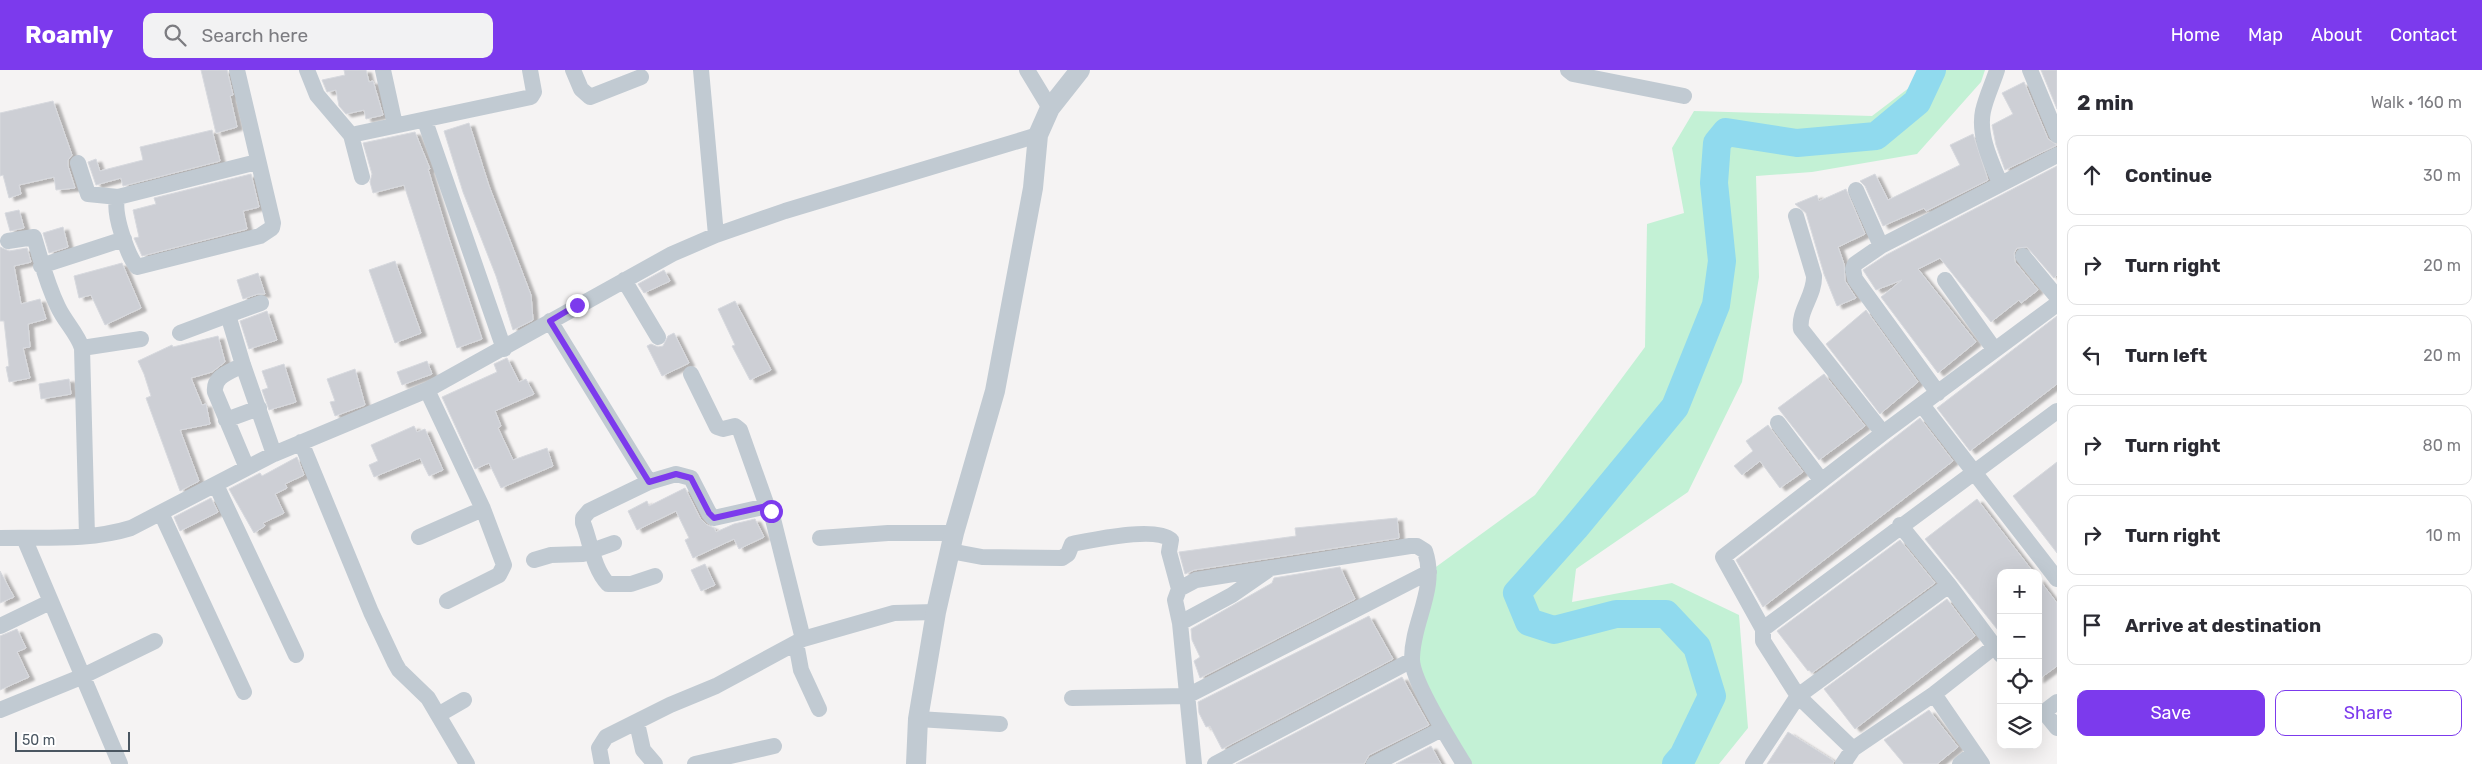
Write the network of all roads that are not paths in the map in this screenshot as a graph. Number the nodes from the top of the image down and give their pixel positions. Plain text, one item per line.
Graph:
1 (236, 70) edge
2 (307, 70) edge
3 (383, 70) edge
4 (530, 70) edge
5 (573, 70) edge
6 (701, 70) edge
7 (1027, 70) edge
8 (1080, 70) edge
9 (1568, 70) edge
10 (1997, 70) edge
11 (2030, 70) edge
12 (641, 77) dead end
13 (1684, 96) dead end
14 (1050, 108) junction
15 (425, 121) junction
16 (395, 125) junction
17 (2057, 134) edge
18 (351, 135) junction
19 (1038, 136) junction
20 (2057, 154) edge
21 (257, 162) junction
22 (78, 163) dead end
23 (362, 176) dead end
24 (2000, 183) junction
25 (1856, 190) dead end
26 (118, 197) junction
27 (1796, 216) dead end
28 (716, 235) junction
29 (124, 239) junction
30 (8, 241) dead end
31 (1881, 246) junction
32 (2023, 256) dead end
33 (41, 266) junction
34 (624, 280) junction
35 (1945, 280) dead end
36 (2057, 297) edge
37 (261, 303) dead end
38 (2057, 304) edge
39 (228, 315) junction
40 (550, 321) junction
41 (180, 333) dead end
42 (658, 337) dead end
43 (141, 339) dead end
44 (82, 348) junction
45 (504, 349) junction
46 (1994, 349) junction
47 (243, 366) junction
48 (691, 374) dead end
49 (427, 390) junction
50 (1938, 393) junction
51 (1922, 405) junction
52 (259, 408) junction
53 (2057, 411) edge
54 (226, 420) junction
55 (1778, 423) dead end
56 (1882, 433) junction
57 (301, 442) junction
58 (274, 454) junction
59 (247, 468) junction
60 (1975, 471) junction
61 (1821, 480) junction
62 (649, 482) junction
63 (216, 485) junction
64 (767, 506) junction
65 (483, 509) junction
66 (161, 513) junction
67 (1900, 525) junction
68 (87, 536) junction
69 (419, 537) dead end
70 (0, 538) edge
71 (24, 538) junction
72 (820, 538) dead end
73 (614, 542) dead end
74 (952, 542) junction
75 (593, 550) junction
76 (534, 560) dead end
77 (1271, 568) junction
78 (1429, 572) junction
79 (655, 576) dead end
80 (2057, 579) edge
81 (1949, 585) junction
82 (1179, 589) junction
83 (50, 602) junction
84 (447, 602) dead end
85 (936, 612) junction
86 (1180, 623) junction
87 (0, 626) edge
88 (1764, 629) junction
89 (155, 641) dead end
90 (800, 641) junction
91 (1997, 650) edge
92 (1997, 652) edge
93 (296, 655) dead end
94 (1412, 660) junction
95 (81, 677) junction
96 (244, 692) dead end
97 (1934, 694) junction
98 (1187, 696) junction
99 (1798, 696) junction
100 (1072, 698) dead end
101 (464, 700) dead end
102 (2046, 706) edge
103 (819, 709) dead end
104 (0, 710) edge
105 (438, 715) junction
106 (918, 719) junction
107 (637, 723) junction
108 (1000, 724) dead end
109 (2057, 728) edge
110 (1442, 729) junction
111 (774, 746) dead end
112 (1853, 749) junction
113 (1978, 758) edge
114 (120, 764) edge
115 (467, 764) edge
116 (602, 764) edge
117 (655, 764) edge
118 (695, 764) edge
119 (916, 764) edge
120 (1194, 764) edge
121 (1215, 764) edge
122 (1374, 764) edge
123 (1464, 764) edge
124 (1753, 764) edge
125 (1843, 764) edge
126 (1960, 764) edge

1 - 21 street
2 - 18 street
3 - 16 street
4 - 15 street
5 - 12 street
6 - 28 street
7 - 14 street
8 - 14 street
9 - 13 street
10 - 24 street
11 - 17 street
14 - 19 street
15 - 16 street
15 - 45 street
16 - 18 street
18 - 23 street
19 - 28 street
19 - 74 street
20 - 24 street
21 - 26 street
21 - 29 street
22 - 26 street
24 - 31 street
25 - 31 street
26 - 29 street
27 - 56 street
28 - 34 street
29 - 33 street
30 - 33 street
31 - 50 street
32 - 36 street
33 - 44 street
34 - 40 street
34 - 42 street
35 - 46 street
37 - 39 street
38 - 46 street
39 - 41 street
39 - 47 street
40 - 45 street
40 - 62 street
43 - 44 street
44 - 68 street
45 - 49 street
46 - 50 street
47 - 52 street
47 - 54 street
48 - 64 street
49 - 57 street
49 - 65 street
50 - 51 street
51 - 56 street
51 - 60 street
52 - 54 street
52 - 58 street
53 - 60 street
54 - 59 street
55 - 61 street
56 - 61 street
57 - 58 street
57 - 105 street
58 - 59 street
59 - 63 street
60 - 67 street
60 - 80 street
61 - 88 street
62 - 64 street
62 - 75 street
63 - 66 street
63 - 93 street
64 - 90 street
65 - 69 street
65 - 84 street
66 - 68 street
66 - 96 street
67 - 81 street
67 - 88 street
68 - 71 street
70 - 71 street
71 - 83 street
72 - 74 street
73 - 75 street
74 - 82 street
74 - 85 street
75 - 76 street
75 - 79 street
77 - 78 street
77 - 82 street
77 - 86 street
78 - 94 street
78 - 98 street
81 - 91 street
81 - 99 street
82 - 86 street
83 - 87 street
83 - 95 street
85 - 90 street
85 - 106 street
86 - 98 street
88 - 99 street
89 - 95 street
90 - 103 street
90 - 107 street
92 - 97 street
94 - 110 street
94 - 121 street
95 - 104 street
95 - 114 street
97 - 112 street
97 - 113 street
98 - 100 street
98 - 120 street
99 - 112 street
99 - 124 street
101 - 105 street
102 - 109 street
105 - 115 street
106 - 108 street
106 - 119 street
107 - 116 street
107 - 117 street
110 - 122 street
110 - 123 street
111 - 118 street
112 - 125 street
113 - 126 street

